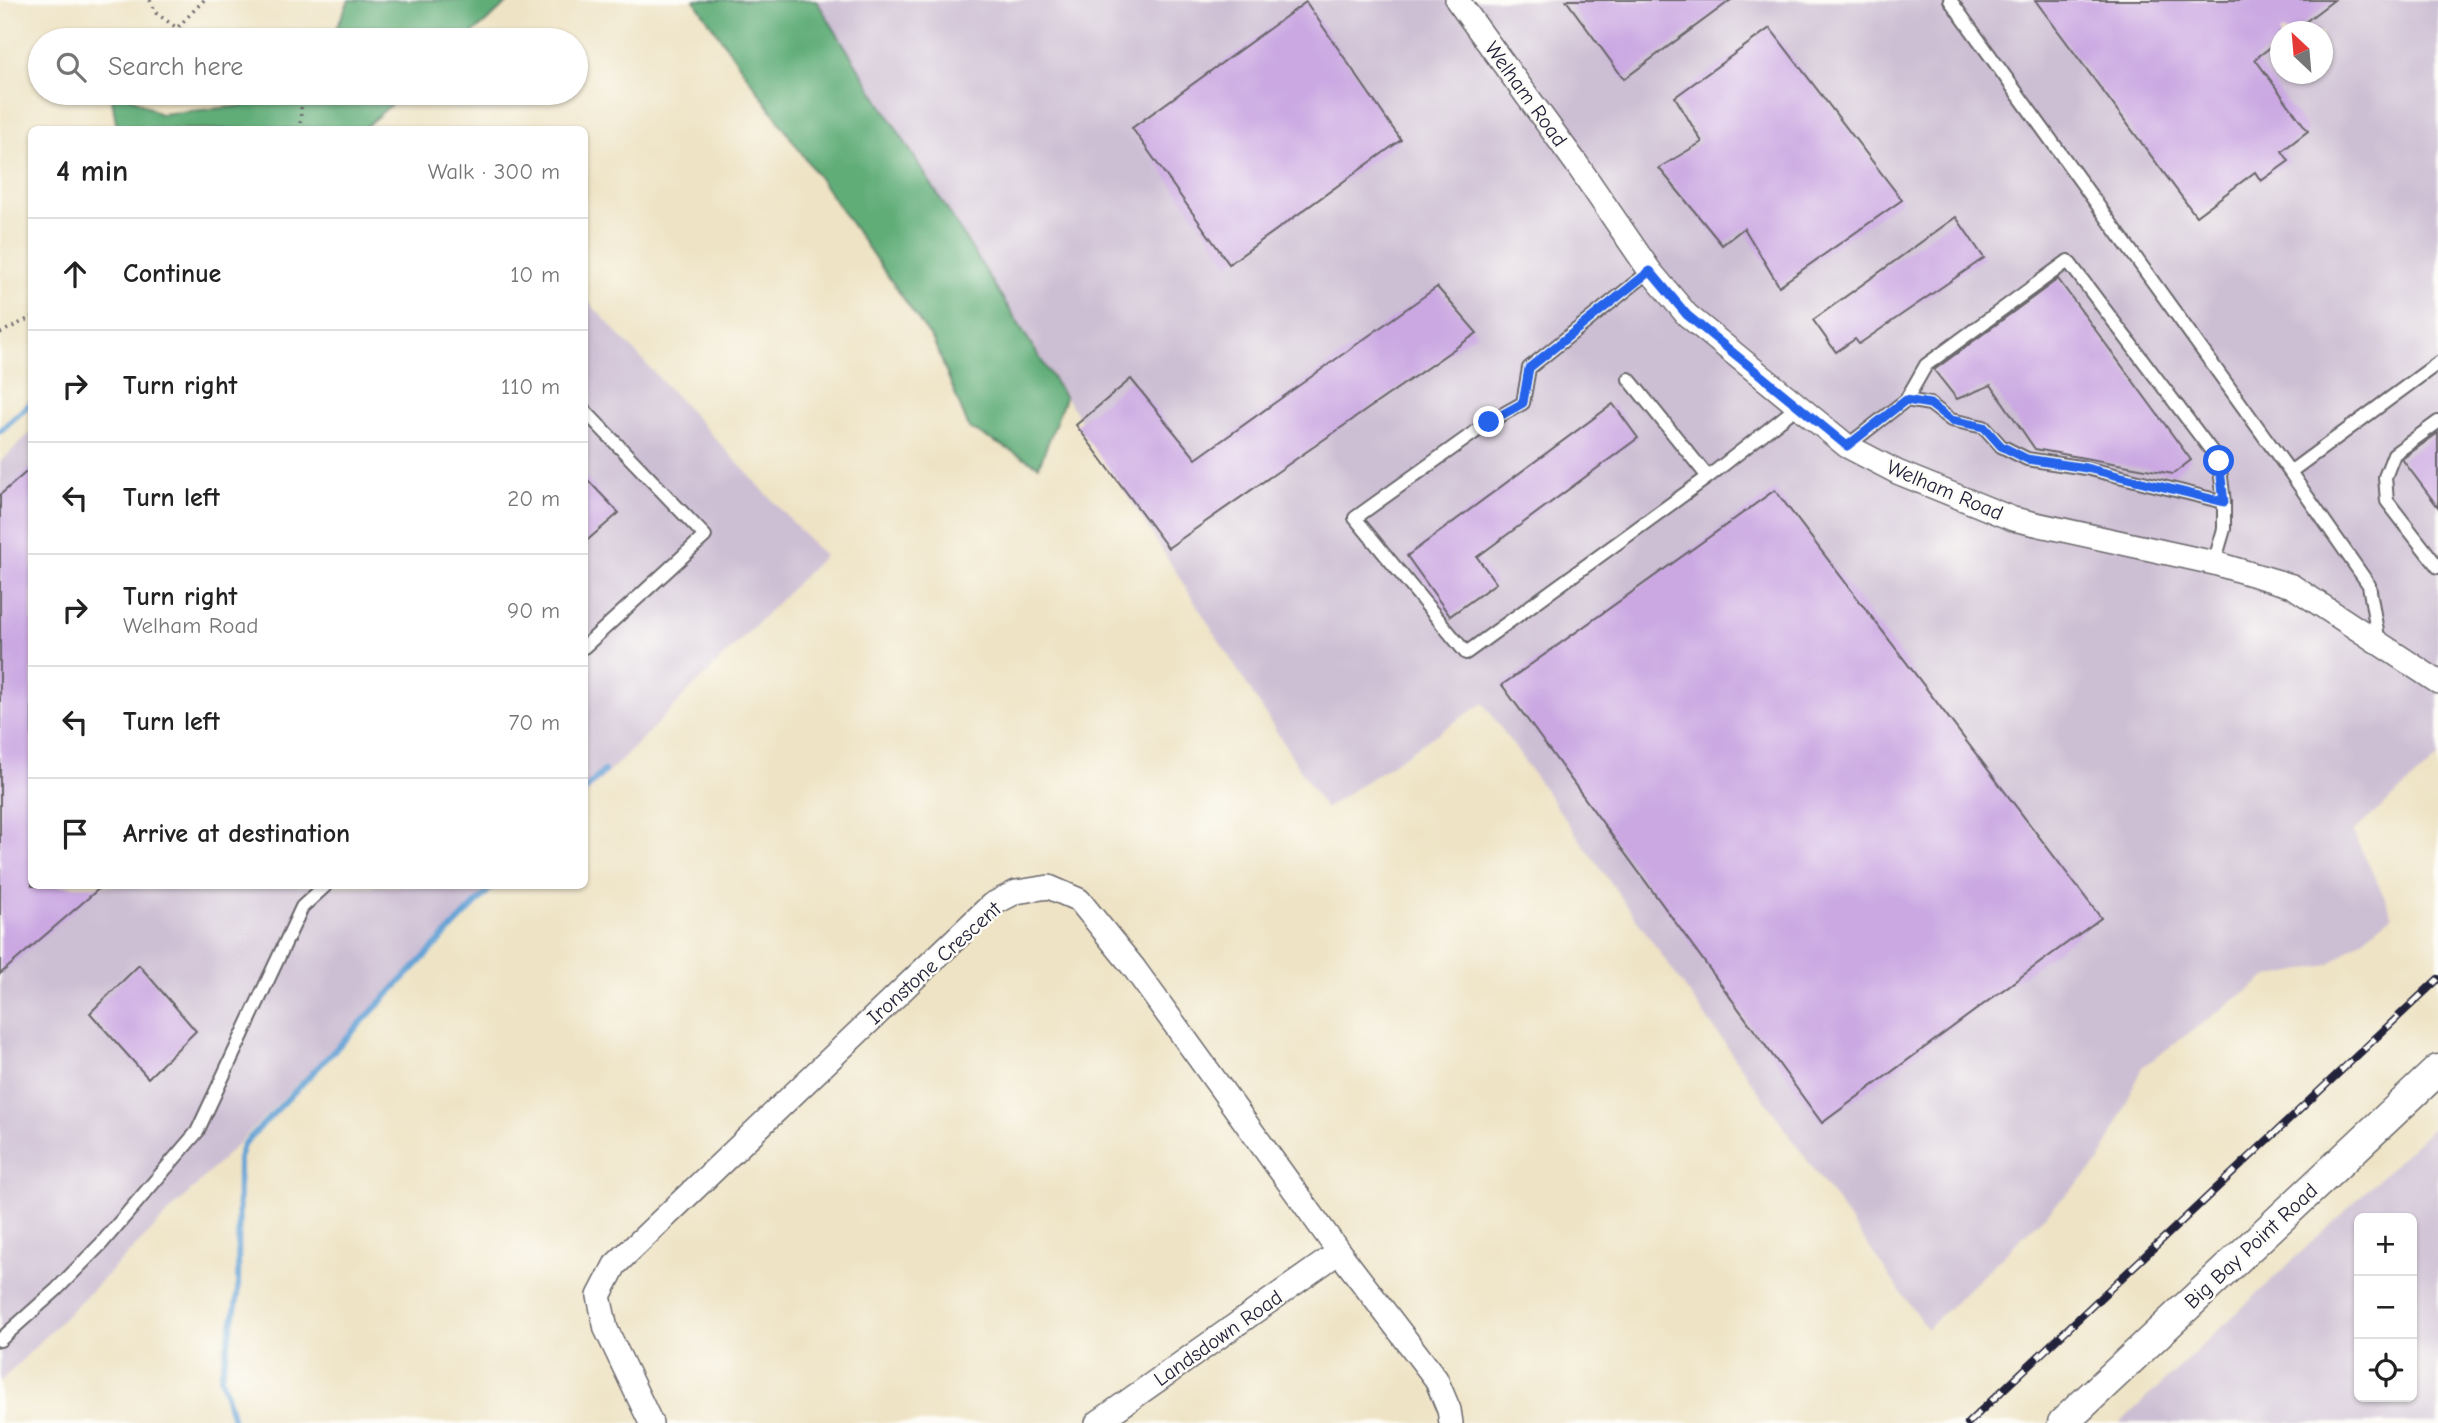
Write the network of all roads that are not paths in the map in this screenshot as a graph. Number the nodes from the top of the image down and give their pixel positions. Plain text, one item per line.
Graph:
1 (1457, 0) edge
2 (1950, 0) edge
3 (1650, 271) junction
4 (2438, 363) edge
5 (1629, 379) dead end
6 (1906, 400) junction
7 (1797, 407) junction
8 (588, 414) edge
9 (2438, 422) edge
10 (1847, 446) junction
11 (2290, 472) junction
12 (1708, 477) junction
13 (2224, 502) junction
14 (2214, 563) junction
15 (2438, 567) edge
16 (588, 643) edge
17 (2379, 643) junction
18 (2438, 682) edge
19 (322, 889) edge
20 (2438, 1070) edge
21 (1339, 1252) junction
22 (0, 1340) edge
23 (651, 1423) edge
24 (1097, 1423) edge
25 (1451, 1423) edge
26 (2063, 1423) edge

1 - 3 street, Welham Road
2 - 11 lane
3 - 7 street, Welham Road
3 - 12 lane
4 - 11 lane
5 - 12 lane
6 - 10 lane
6 - 13 lane
6 - 13 lane
7 - 10 street, Welham Road
7 - 12 lane
8 - 16 lane
9 - 15 lane
10 - 14 street, Welham Road
11 - 17 lane
13 - 14 lane
14 - 17 street, Welham Road
17 - 18 street, Welham Road
19 - 22 lane
20 - 26 street, Big Bay Point Road
21 - 23 street, Ironstone Crescent
21 - 24 street, Landsdown Road
21 - 25 street, Ironstone Crescent

